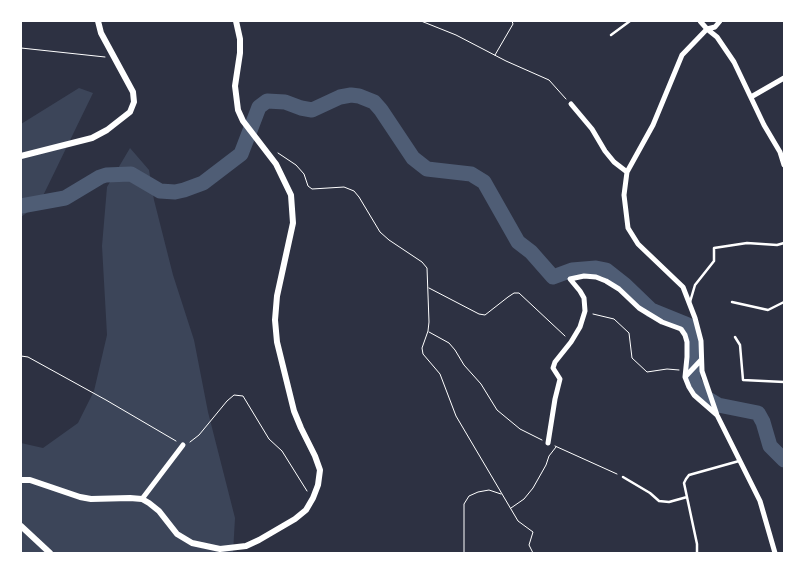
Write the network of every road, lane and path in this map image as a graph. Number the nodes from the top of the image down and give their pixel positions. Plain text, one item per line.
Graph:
1 (98, 21) edge
2 (236, 21) edge
3 (421, 21) edge
4 (512, 21) edge
5 (630, 21) edge
6 (700, 21) edge
7 (720, 21) edge
8 (707, 29) junction
9 (612, 35) dead end
10 (21, 48) edge
11 (495, 55) junction
12 (116, 58) junction
13 (784, 78) edge
14 (751, 97) junction
15 (571, 104) joint
16 (264, 148) junction
17 (782, 153) edge
18 (21, 156) edge
19 (784, 165) edge
20 (627, 172) junction
21 (784, 243) edge
22 (428, 288) junction
23 (732, 302) dead end
24 (784, 302) edge
25 (690, 304) junction
26 (585, 311) junction
27 (428, 331) junction
28 (735, 336) dead end
29 (571, 342) junction
30 (21, 356) edge
31 (700, 361) junction
32 (686, 374) junction
33 (784, 382) edge
34 (716, 414) junction
35 (548, 443) junction
36 (183, 445) junction
37 (556, 447) junction
38 (739, 461) junction
39 (623, 477) joint
40 (21, 480) edge
41 (502, 494) junction
42 (313, 498) junction
43 (687, 498) junction
44 (142, 500) junction
45 (511, 509) junction
46 (21, 526) edge
47 (50, 553) edge
48 (464, 553) edge
49 (533, 553) edge
50 (697, 553) edge
51 (775, 553) edge

1 - 12 street
2 - 16 street
3 - 11 path
4 - 11 path
5 - 9 lane
6 - 8 street
7 - 8 street
8 - 14 street
8 - 20 street
10 - 12 path
11 - 15 path
12 - 18 street
13 - 14 street
14 - 17 street
15 - 20 street
16 - 22 path
16 - 42 street
17 - 19 street
20 - 25 street
21 - 25 lane
22 - 27 path
22 - 29 path
23 - 24 lane
25 - 31 street
26 - 29 street
26 - 32 path
26 - 32 street
27 - 35 path
27 - 41 path
28 - 33 lane
29 - 35 street
30 - 36 path
31 - 32 street
31 - 34 street
32 - 34 street
34 - 38 street
35 - 37 path
36 - 42 path
36 - 44 street
37 - 39 path
37 - 45 path
38 - 43 lane
38 - 51 street
39 - 43 lane
40 - 44 street
41 - 45 path
41 - 48 path
42 - 44 street
43 - 50 lane
45 - 49 path
46 - 47 street

